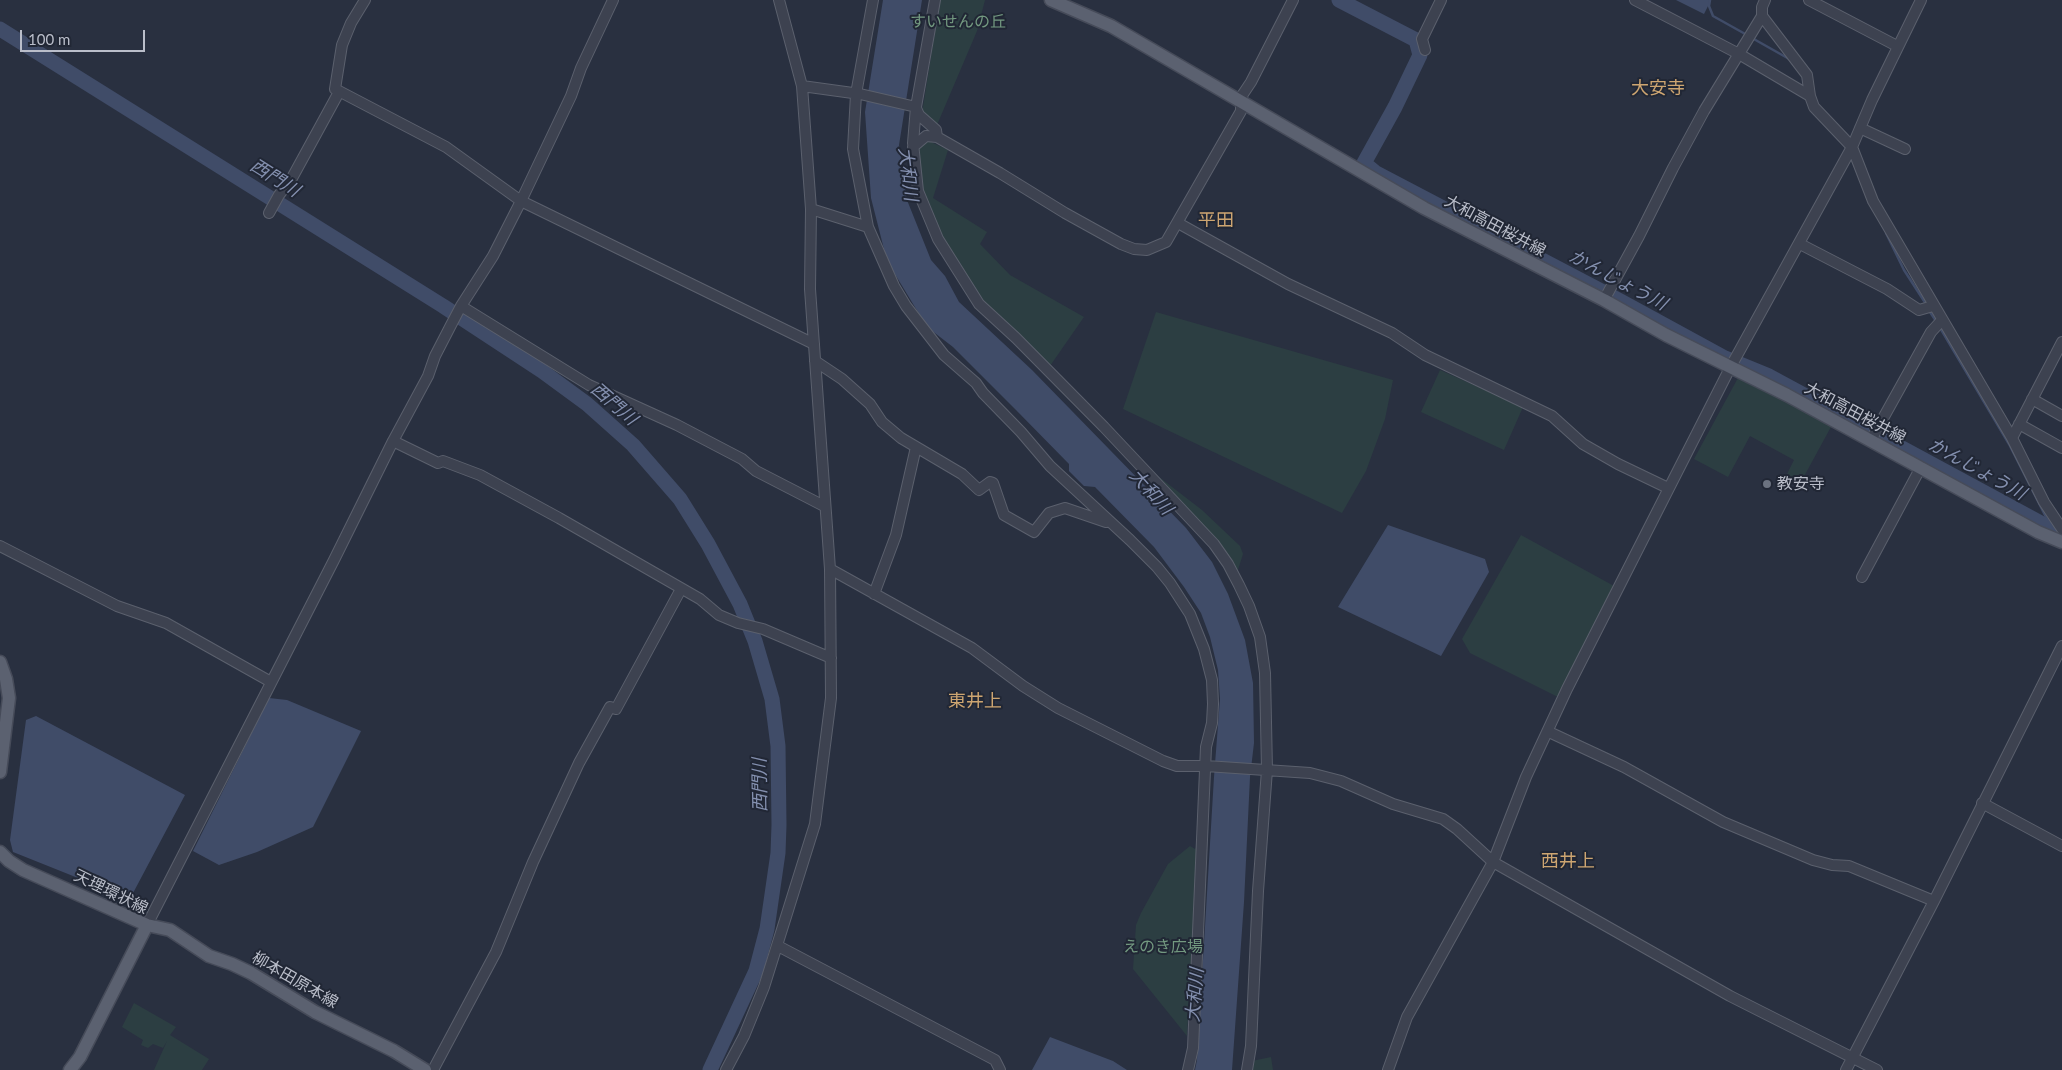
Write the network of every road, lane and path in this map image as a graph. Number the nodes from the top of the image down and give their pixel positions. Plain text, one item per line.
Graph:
1 (365, 0) edge
2 (613, 0) edge
3 (779, 0) edge
4 (873, 0) edge
5 (935, 0) edge
6 (1051, 0) edge
7 (1293, 0) edge
8 (1441, 0) edge
9 (1635, 0) edge
10 (1765, 0) edge
11 (1809, 0) edge
12 (1921, 0) edge
13 (1762, 16) junction
14 (1897, 46) junction
15 (1424, 50) dead end
16 (1739, 54) junction
17 (802, 86) junction
18 (339, 92) junction
19 (858, 94) junction
20 (1810, 96) junction
21 (1240, 101) junction
22 (914, 107) junction
23 (1860, 128) junction
24 (937, 137) junction
25 (913, 147) junction
26 (1852, 147) junction
27 (1905, 149) dead end
28 (521, 201) junction
29 (811, 209) junction
30 (270, 212) dead end
31 (1178, 223) junction
32 (868, 228) junction
33 (1800, 244) junction
34 (1606, 297) junction
35 (1934, 306) junction
36 (460, 307) junction
37 (1942, 320) junction
38 (2062, 342) edge
39 (814, 344) junction
40 (815, 361) junction
41 (1732, 364) junction
42 (2032, 399) junction
43 (2062, 416) edge
44 (2019, 424) junction
45 (1873, 436) junction
46 (2012, 438) junction
47 (393, 440) junction
48 (916, 447) junction
49 (2062, 448) edge
50 (1921, 467) junction
51 (1668, 488) junction
52 (824, 506) junction
53 (1113, 525) junction
54 (2062, 528) edge
55 (2062, 542) edge
56 (0, 546) edge
57 (830, 569) junction
58 (1862, 577) dead end
59 (681, 589) junction
60 (874, 594) junction
61 (2062, 646) edge
62 (831, 658) junction
63 (0, 662) edge
64 (271, 682) junction
65 (1549, 732) junction
66 (1207, 766) junction
67 (1265, 770) junction
68 (0, 772) edge
69 (1982, 803) junction
70 (2062, 846) edge
71 (0, 852) edge
72 (1493, 862) junction
73 (1934, 901) junction
74 (147, 925) junction
75 (778, 946) junction
76 (1853, 1057) junction
77 (70, 1070) edge
78 (425, 1070) edge
79 (433, 1070) edge
80 (726, 1070) edge
81 (1000, 1070) edge
82 (1188, 1070) edge
83 (1247, 1070) edge
84 (1388, 1070) edge
85 (1846, 1070) edge
86 (1877, 1070) edge

1 - 18 street
2 - 28 street
3 - 17 street
4 - 19 street
5 - 22 street
6 - 21 main road, 大和高田桜井線
7 - 21 street
8 - 15 street
9 - 16 street
10 - 13 street
11 - 14 street
12 - 14 street
13 - 16 street
13 - 20 street
14 - 23 street
16 - 20 street
16 - 34 street
17 - 19 street
17 - 29 street
18 - 28 street
18 - 30 street
19 - 22 street
19 - 32 street
20 - 26 street
21 - 31 street
21 - 34 main road, 大和高田桜井線
22 - 24 street
22 - 25 street
23 - 26 street
23 - 27 street
24 - 25 street
24 - 31 street
25 - 67 street
26 - 33 street
26 - 35 street
28 - 36 street
28 - 39 street
29 - 32 street
29 - 39 street
31 - 51 street
32 - 53 street
33 - 35 street
33 - 41 street
34 - 41 main road, 大和高田桜井線
35 - 37 street
36 - 47 street
36 - 52 street
37 - 45 street
37 - 46 street
38 - 42 street
39 - 40 street
40 - 48 street
40 - 52 street
41 - 45 main road, 大和高田桜井線
41 - 51 street
42 - 43 street
42 - 44 street
44 - 46 street
44 - 49 street
45 - 50 main road, 大和高田桜井線
46 - 54 street
47 - 59 street
47 - 64 street
48 - 53 street
48 - 60 street
50 - 55 main road, 大和高田桜井線
50 - 58 street
51 - 65 street
52 - 57 street
53 - 66 street
56 - 64 street
57 - 60 street
57 - 62 street
59 - 62 street
59 - 79 street
60 - 66 street
61 - 69 street
62 - 75 street
63 - 68 main road
64 - 74 street
65 - 72 street
65 - 73 street
66 - 67 street
66 - 82 street
67 - 72 street
67 - 83 street
69 - 70 street
69 - 73 street
71 - 74 main road, 天理環状線
72 - 76 street
72 - 84 street
73 - 76 street
74 - 77 main road, 天理環状線
74 - 78 main road, 柳本田原本線
75 - 80 street
75 - 81 street
76 - 85 street
76 - 86 street

